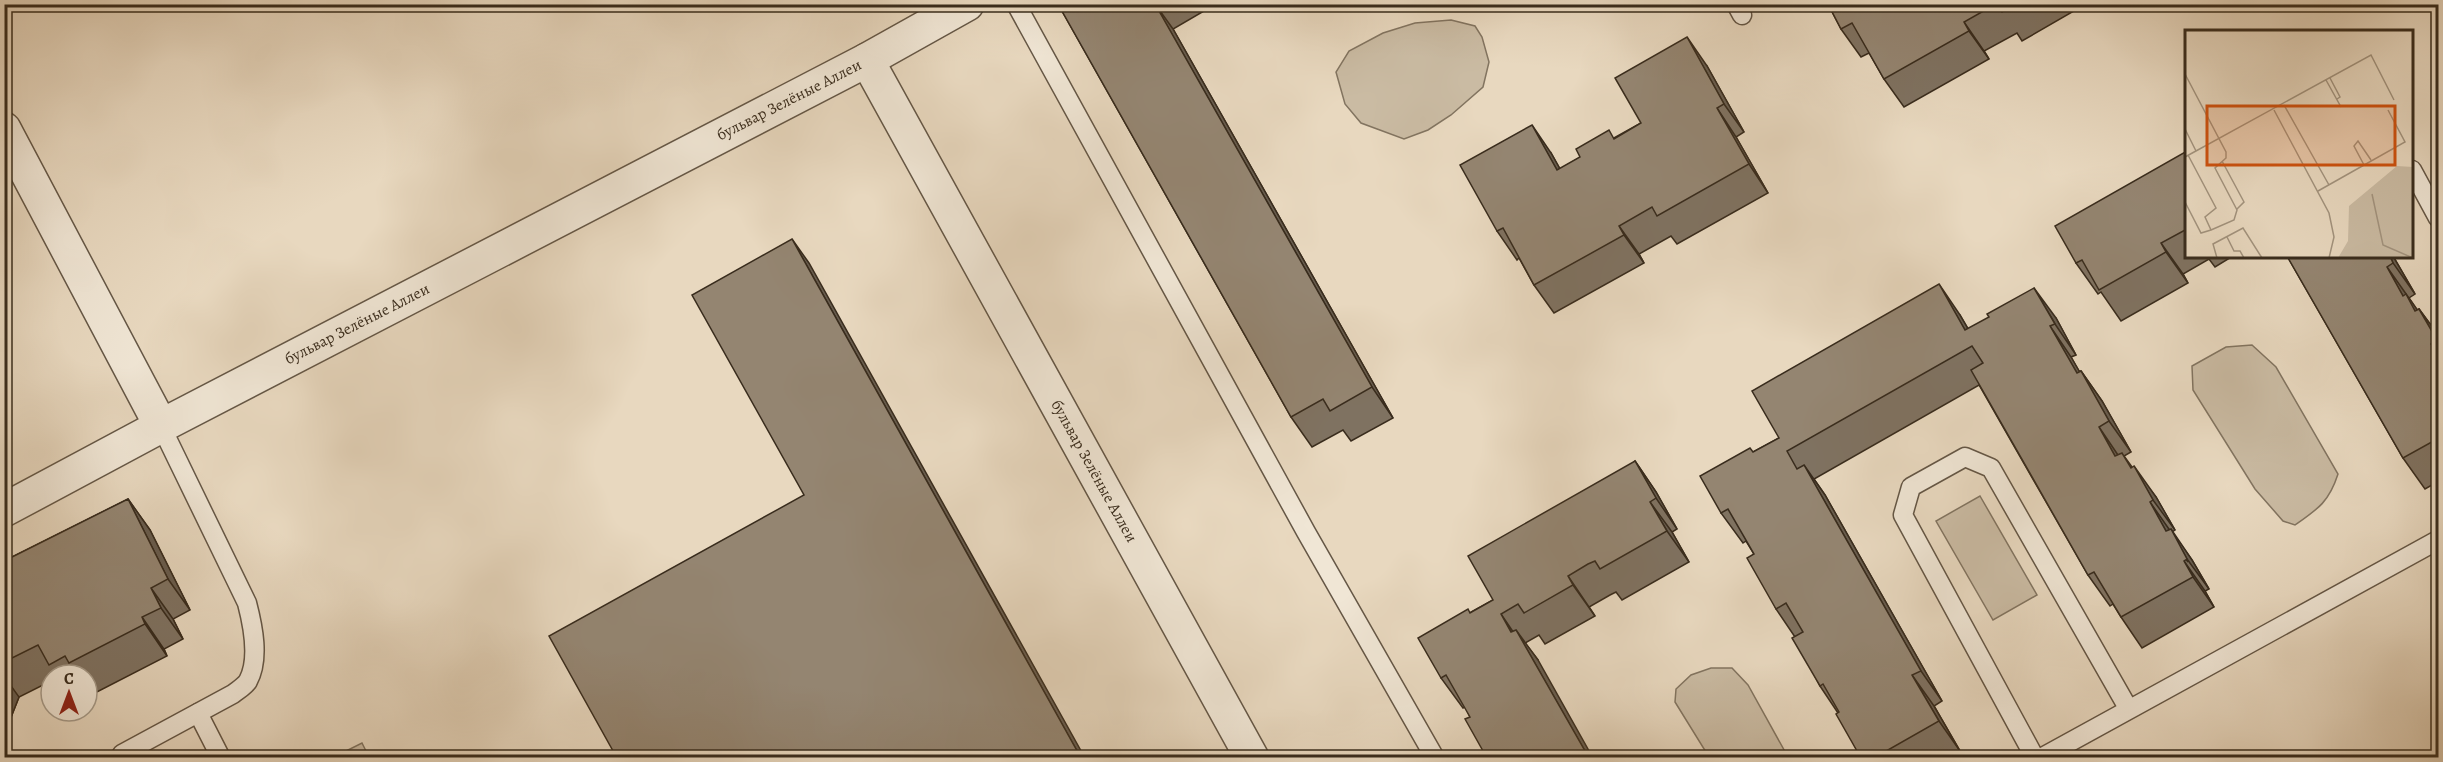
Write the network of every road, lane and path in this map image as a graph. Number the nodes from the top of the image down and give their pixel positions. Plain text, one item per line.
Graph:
1 (967, 4) edge
2 (1016, 4) edge
3 (867, 60) junction
4 (4, 129) edge
5 (2413, 172) edge
6 (2439, 218) edge
7 (162, 426) junction
8 (4, 510) edge
9 (2439, 540) edge
10 (2128, 708) junction
11 (198, 713) junction
12 (120, 758) edge
13 (221, 758) edge
14 (1252, 758) edge
15 (1435, 758) edge
16 (2035, 758) edge
17 (2041, 758) edge

1 - 3 street
2 - 15 lane
3 - 7 street, бульвар Зелёные Аллеи
3 - 14 street, бульвар Зелёные Аллеи
4 - 7 street
5 - 6 lane
7 - 8 street, бульвар Зелёные Аллеи
7 - 11 lane
9 - 10 lane
10 - 16 lane
10 - 17 lane
11 - 12 lane
11 - 13 lane

